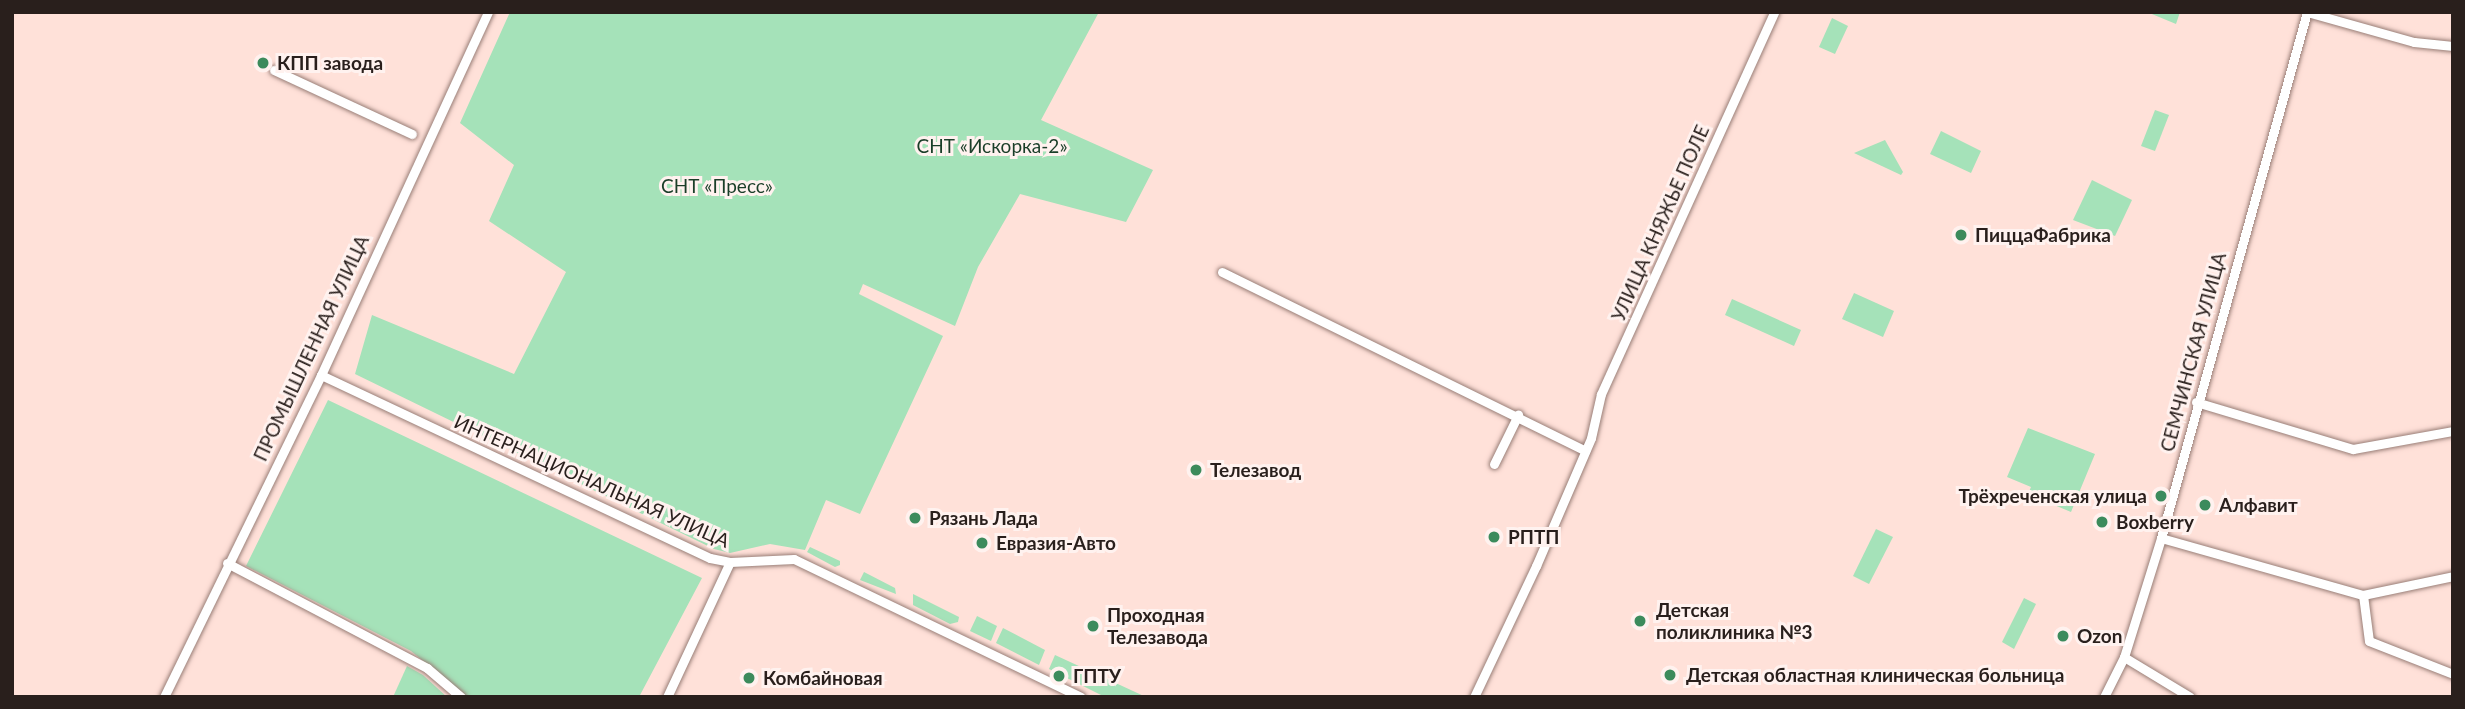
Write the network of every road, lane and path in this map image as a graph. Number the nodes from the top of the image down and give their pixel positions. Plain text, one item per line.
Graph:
1 (488, 12) edge
2 (1774, 12) edge
3 (2307, 12) edge
4 (2453, 46) edge
5 (274, 70) dead end
6 (412, 134) dead end
7 (1222, 272) dead end
8 (321, 375) junction
9 (2196, 402) junction
10 (1518, 415) junction
11 (2453, 431) edge
12 (1585, 451) junction
13 (1493, 464) dead end
14 (2161, 538) junction
15 (730, 562) junction
16 (227, 563) junction
17 (2453, 576) edge
18 (2364, 595) junction
19 (2124, 657) junction
20 (2453, 674) edge
21 (164, 697) edge
22 (461, 697) edge
23 (667, 697) edge
24 (1081, 697) edge
25 (1474, 697) edge
26 (2104, 697) edge
27 (2190, 697) edge

1 - 8 street, ПРОМЫШЛЕННАЯ УЛИЦА
2 - 12 street, УЛИЦА КНЯЖЬЕ ПОЛЕ
3 - 4 street
3 - 9 street, СЕМЧИНСКАЯ УЛИЦА
5 - 6 street
7 - 10 street
8 - 15 street, ИНТЕРНАЦИОНАЛЬНАЯ УЛИЦА
8 - 16 street, ПРОМЫШЛЕННАЯ УЛИЦА
9 - 11 street
9 - 14 street, СЕМЧИНСКАЯ УЛИЦА
10 - 12 street
10 - 13 street
12 - 25 street
14 - 18 street
14 - 19 street, СЕМЧИНСКАЯ УЛИЦА
15 - 23 street
15 - 24 street, ИНТЕРНАЦИОНАЛЬНАЯ УЛИЦА
16 - 21 street, ПРОМЫШЛЕННАЯ УЛИЦА
16 - 22 street
17 - 18 street
18 - 20 street
19 - 26 street, СЕМЧИНСКАЯ УЛИЦА
19 - 27 street

